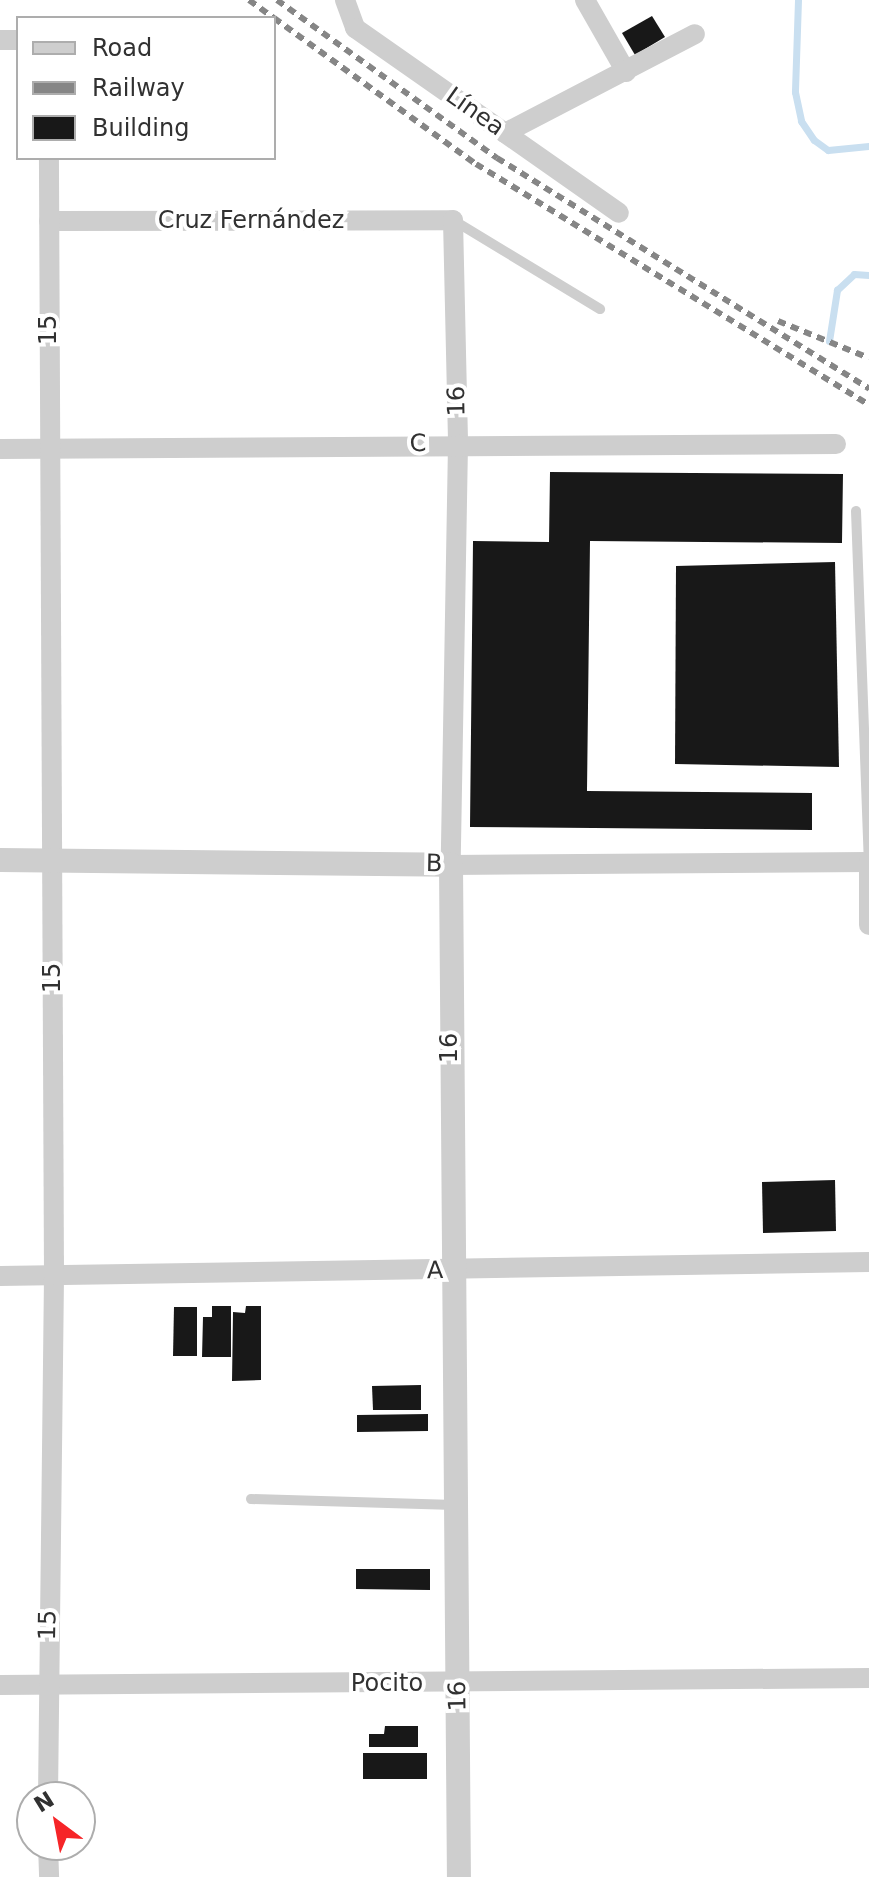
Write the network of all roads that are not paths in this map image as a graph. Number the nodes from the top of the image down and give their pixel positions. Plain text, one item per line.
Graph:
1 (345, 0) edge
2 (585, 0) edge
3 (695, 34) dead end
4 (626, 72) junction
5 (505, 133) junction
6 (49, 160) edge
7 (619, 213) dead end
8 (453, 220) junction
9 (49, 221) junction
10 (600, 309) dead end
11 (458, 444) junction
12 (836, 444) dead end
13 (0, 449) edge
14 (48, 451) junction
15 (856, 511) dead end
16 (53, 859) junction
17 (0, 860) edge
18 (869, 862) edge
19 (451, 865) junction
20 (869, 925) edge
21 (869, 1262) edge
22 (450, 1271) junction
23 (54, 1275) junction
24 (0, 1276) edge
25 (251, 1499) dead end
26 (455, 1505) junction
27 (869, 1678) edge
28 (47, 1684) junction
29 (458, 1684) junction
30 (0, 1685) edge
31 (48, 1781) edge
32 (459, 1877) edge

1 - 5 street, Línea
2 - 4 street
3 - 4 street
4 - 5 street
5 - 7 street, Línea
6 - 9 street, 15
8 - 9 street, Cruz Fernández
8 - 10 lane
8 - 11 street, 16
9 - 14 street, 15
11 - 12 street, C
11 - 14 street, C
11 - 19 street, 16
13 - 14 street, C
14 - 16 street, 15
15 - 18 lane
16 - 17 street, B
16 - 19 street, B
16 - 23 street, 15
18 - 19 street, B
18 - 20 street
19 - 22 street, 16
21 - 22 street, A
22 - 23 street, A
22 - 26 street, 16
23 - 24 street, A
23 - 28 street, 15
25 - 26 lane
26 - 29 street, 16
27 - 29 street, Pocito
28 - 29 street, Pocito
28 - 30 street, Pocito
28 - 31 street, 15
29 - 32 street, 16

